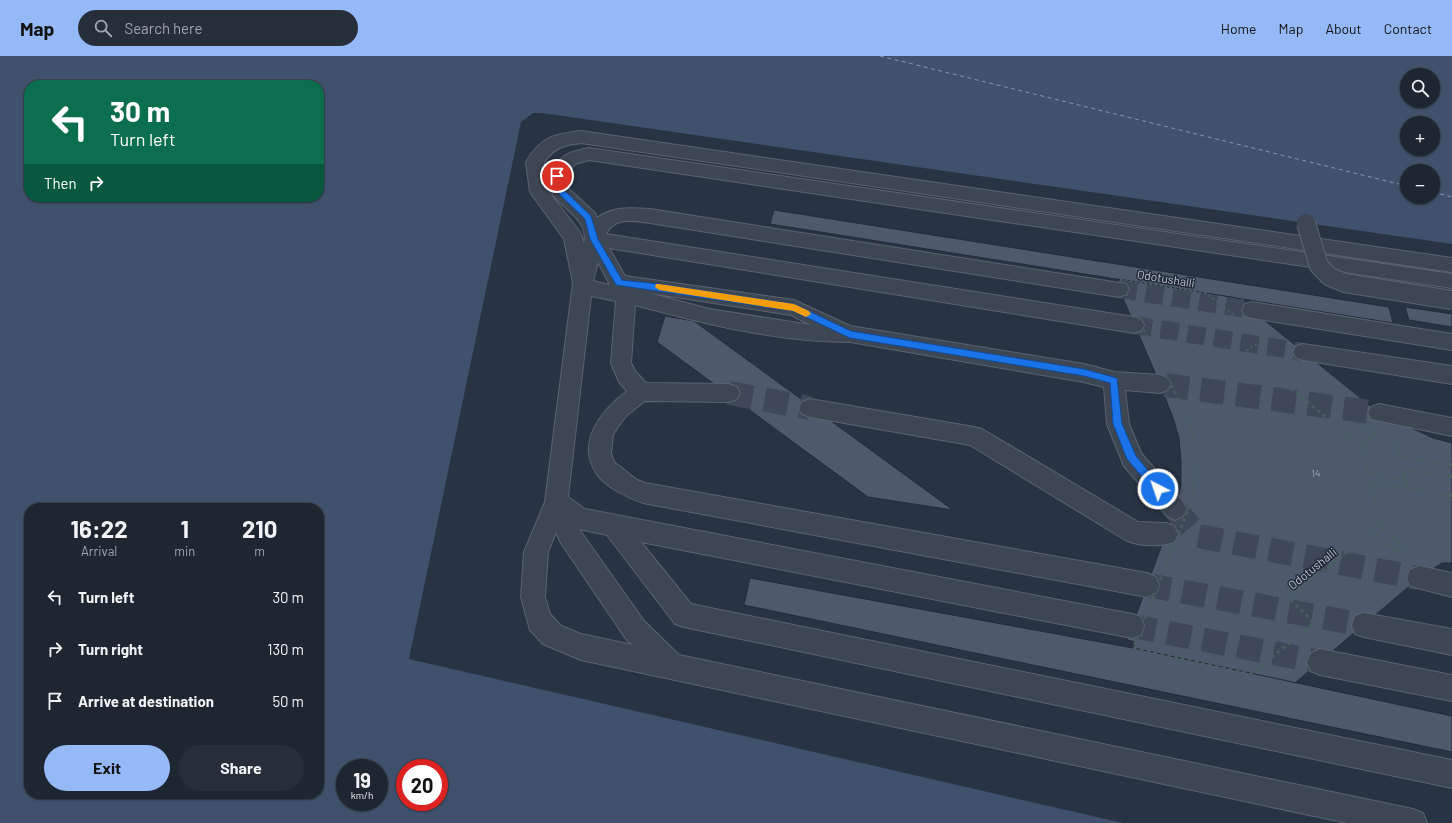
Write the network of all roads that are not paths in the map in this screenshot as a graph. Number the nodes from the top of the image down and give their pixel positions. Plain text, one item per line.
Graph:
1 (1306, 223) dead end
2 (594, 239) junction
3 (1452, 265) edge
4 (1452, 281) edge
5 (1119, 284) tunnel mouth
6 (582, 287) junction
7 (622, 289) junction
8 (1452, 300) edge
9 (1252, 310) tunnel mouth
10 (1134, 325) tunnel mouth
11 (1452, 342) edge
12 (1304, 352) tunnel mouth
13 (1452, 375) edge
14 (1114, 381) junction
15 (1160, 384) tunnel mouth
16 (641, 392) junction
17 (729, 393) tunnel mouth
18 (810, 408) tunnel mouth
19 (1379, 413) tunnel mouth
20 (1452, 427) edge
21 (556, 502) junction
22 (1176, 509) tunnel mouth
23 (614, 526) junction
24 (1166, 534) dead end
25 (1419, 578) tunnel mouth
26 (1147, 585) tunnel mouth
27 (1452, 585) edge
28 (1364, 625) tunnel mouth
29 (1132, 626) tunnel mouth
30 (1452, 642) edge
31 (1320, 662) tunnel mouth
32 (672, 666) junction
33 (1452, 688) edge
34 (1452, 774) edge
35 (1412, 823) edge

1 - 8 lane, bridge
2 - 4 lane
2 - 5 lane
2 - 6 lane
2 - 7 lane
2 - 10 lane
3 - 6 lane
6 - 7 lane
6 - 21 lane
7 - 14 lane
7 - 16 lane
9 - 11 lane
12 - 13 lane
14 - 15 lane
14 - 22 lane
16 - 17 lane
16 - 26 lane
18 - 24 lane
19 - 20 lane
21 - 23 lane
21 - 32 lane
21 - 32 lane
23 - 29 lane
23 - 34 lane
25 - 27 lane
28 - 30 lane
31 - 33 lane
32 - 35 lane

